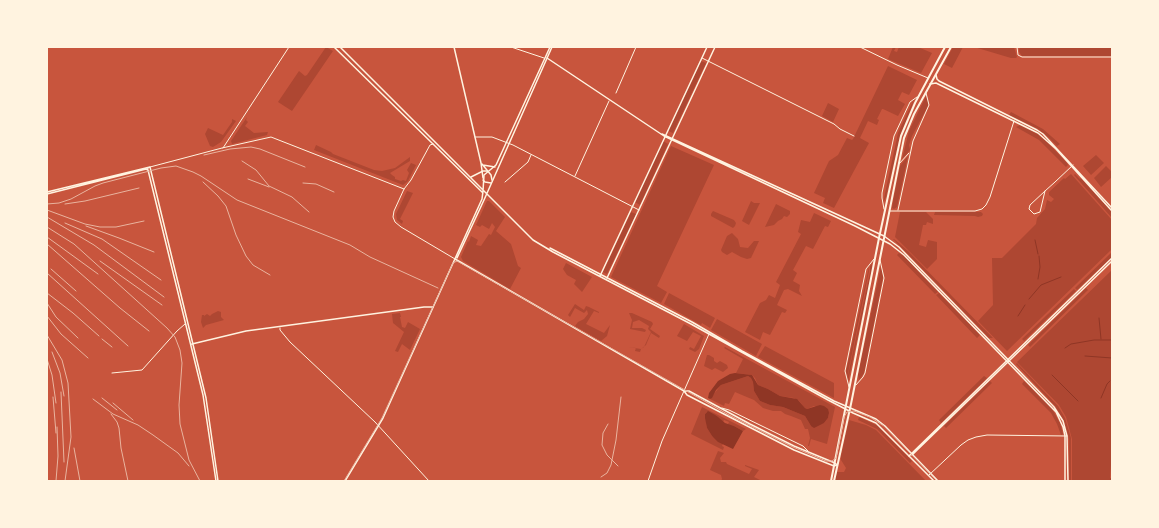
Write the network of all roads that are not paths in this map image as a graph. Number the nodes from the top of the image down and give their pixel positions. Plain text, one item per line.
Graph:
1 (289, 47) edge
2 (334, 47) edge
3 (340, 47) edge
4 (454, 47) edge
5 (511, 47) edge
6 (551, 47) edge
7 (636, 47) edge
8 (707, 47) edge
9 (715, 47) edge
10 (860, 47) edge
11 (945, 47) edge
12 (950, 47) edge
13 (1016, 47) edge
14 (1112, 57) edge
15 (546, 58) junction
16 (701, 58) junction
17 (708, 62) junction
18 (356, 64) junction
19 (354, 66) junction
20 (936, 73) junction
21 (929, 79) junction
22 (930, 84) junction
23 (926, 92) junction
24 (616, 93) dead end
25 (919, 96) junction
26 (610, 100) junction
27 (1015, 120) junction
28 (420, 128) junction
29 (418, 131) junction
30 (665, 135) junction
31 (854, 136) dead end
32 (475, 138) junction
33 (672, 139) junction
34 (227, 142) junction
35 (508, 142) junction
36 (434, 143) junction
37 (230, 146) junction
38 (222, 148) junction
39 (910, 152) junction
40 (531, 154) junction
41 (482, 164) junction
42 (899, 164) junction
43 (1073, 166) junction
44 (150, 167) junction
45 (495, 167) junction
46 (147, 169) junction
47 (483, 171) junction
48 (488, 171) junction
49 (494, 173) junction
50 (470, 177) junction
51 (575, 177) junction
52 (483, 179) junction
53 (492, 180) junction
54 (504, 182) dead end
55 (491, 183) junction
56 (404, 189) junction
57 (1045, 191) junction
58 (483, 192) junction
59 (47, 193) edge
60 (486, 194) junction
61 (632, 206) junction
62 (1111, 207) edge
63 (639, 210) junction
64 (885, 211) junction
65 (889, 211) junction
66 (898, 211) junction
67 (1112, 211) edge
68 (880, 234) junction
69 (884, 236) junction
70 (879, 238) junction
71 (884, 240) junction
72 (875, 257) junction
73 (1112, 258) edge
74 (455, 259) junction
75 (880, 259) junction
76 (1112, 261) edge
77 (600, 275) junction
78 (607, 279) junction
79 (433, 307) junction
80 (187, 324) junction
81 (280, 327) junction
82 (709, 333) junction
83 (192, 344) junction
84 (1007, 359) junction
85 (1009, 362) junction
86 (112, 373) dead end
87 (854, 387) junction
88 (849, 388) junction
89 (684, 391) junction
90 (720, 408) junction
91 (845, 408) junction
92 (849, 410) junction
93 (378, 426) junction
94 (1066, 436) junction
95 (808, 452) junction
96 (912, 454) junction
97 (909, 456) junction
98 (834, 463) junction
99 (834, 466) junction
100 (837, 466) junction
101 (931, 474) junction
102 (929, 476) junction
103 (217, 481) edge
104 (345, 481) edge
105 (429, 481) edge
106 (648, 481) edge
107 (832, 481) edge
108 (934, 481) edge
109 (938, 481) edge
110 (1067, 481) edge

1 - 34 street
2 - 19 street
3 - 18 street
4 - 32 street
5 - 15 street
6 - 15 street
7 - 24 street
8 - 16 street
9 - 17 street
10 - 21 street
11 - 21 main road
12 - 20 main road
13 - 14 street
15 - 26 street
15 - 35 street
16 - 17 street
16 - 30 street
17 - 31 street
17 - 33 street
18 - 19 street
18 - 28 street
19 - 29 street
20 - 22 main road
20 - 27 street
21 - 25 main road
22 - 23 main road
22 - 27 street
23 - 39 street
23 - 42 main road
25 - 64 main road
25 - 64 street
26 - 30 street
26 - 51 street
27 - 43 street
27 - 66 street
28 - 29 street
28 - 36 street
29 - 36 street
30 - 33 street
30 - 61 street
32 - 35 street
32 - 41 street
33 - 63 street
33 - 68 street
33 - 70 street
34 - 37 street
34 - 38 street
35 - 40 street
35 - 45 street
35 - 49 street
36 - 50 street
36 - 56 street
36 - 58 street
37 - 38 street
37 - 56 street
38 - 44 street
39 - 42 street
39 - 66 street
40 - 51 street
40 - 54 street
41 - 45 street
41 - 47 street
41 - 48 street
42 - 65 main road
43 - 57 street
43 - 62 street
44 - 46 street
44 - 59 street
44 - 80 street
45 - 48 street
46 - 59 street
46 - 80 street
47 - 48 street
47 - 50 street
47 - 52 street
48 - 49 street
48 - 52 street
48 - 53 street
49 - 53 street
50 - 58 street
51 - 61 street
52 - 55 street
52 - 58 street
53 - 55 street
55 - 60 street
56 - 74 street
57 - 57 street
58 - 60 street
58 - 74 street
60 - 74 street
60 - 77 street
61 - 63 street
61 - 77 street
62 - 67 street
63 - 78 street
64 - 68 main road
65 - 66 street
65 - 69 main road
68 - 69 street
68 - 70 main road
69 - 71 main road
69 - 84 street
70 - 71 street
70 - 72 main road
71 - 75 main road
71 - 84 street
72 - 88 main road
72 - 88 street
73 - 84 street
74 - 79 street
74 - 89 street
75 - 87 main road
75 - 87 street
76 - 85 street
77 - 78 street
78 - 82 street
79 - 81 street
79 - 93 street
80 - 83 street
80 - 86 street
81 - 83 street
81 - 93 street
82 - 89 street
82 - 91 street
83 - 103 street
84 - 85 street
84 - 96 street
85 - 94 street
85 - 96 street
87 - 92 main road
88 - 91 main road
89 - 90 street
89 - 99 street
89 - 106 street
90 - 95 street
90 - 95 street
91 - 92 street
91 - 98 main road
92 - 96 street
92 - 97 street
92 - 100 main road
93 - 104 street
93 - 105 street
94 - 101 street
94 - 110 street
95 - 98 street
96 - 97 street
96 - 101 street
97 - 102 street
98 - 99 main road
98 - 100 street
99 - 100 street
99 - 107 main road
100 - 107 main road
101 - 102 street
101 - 109 street
102 - 108 street

